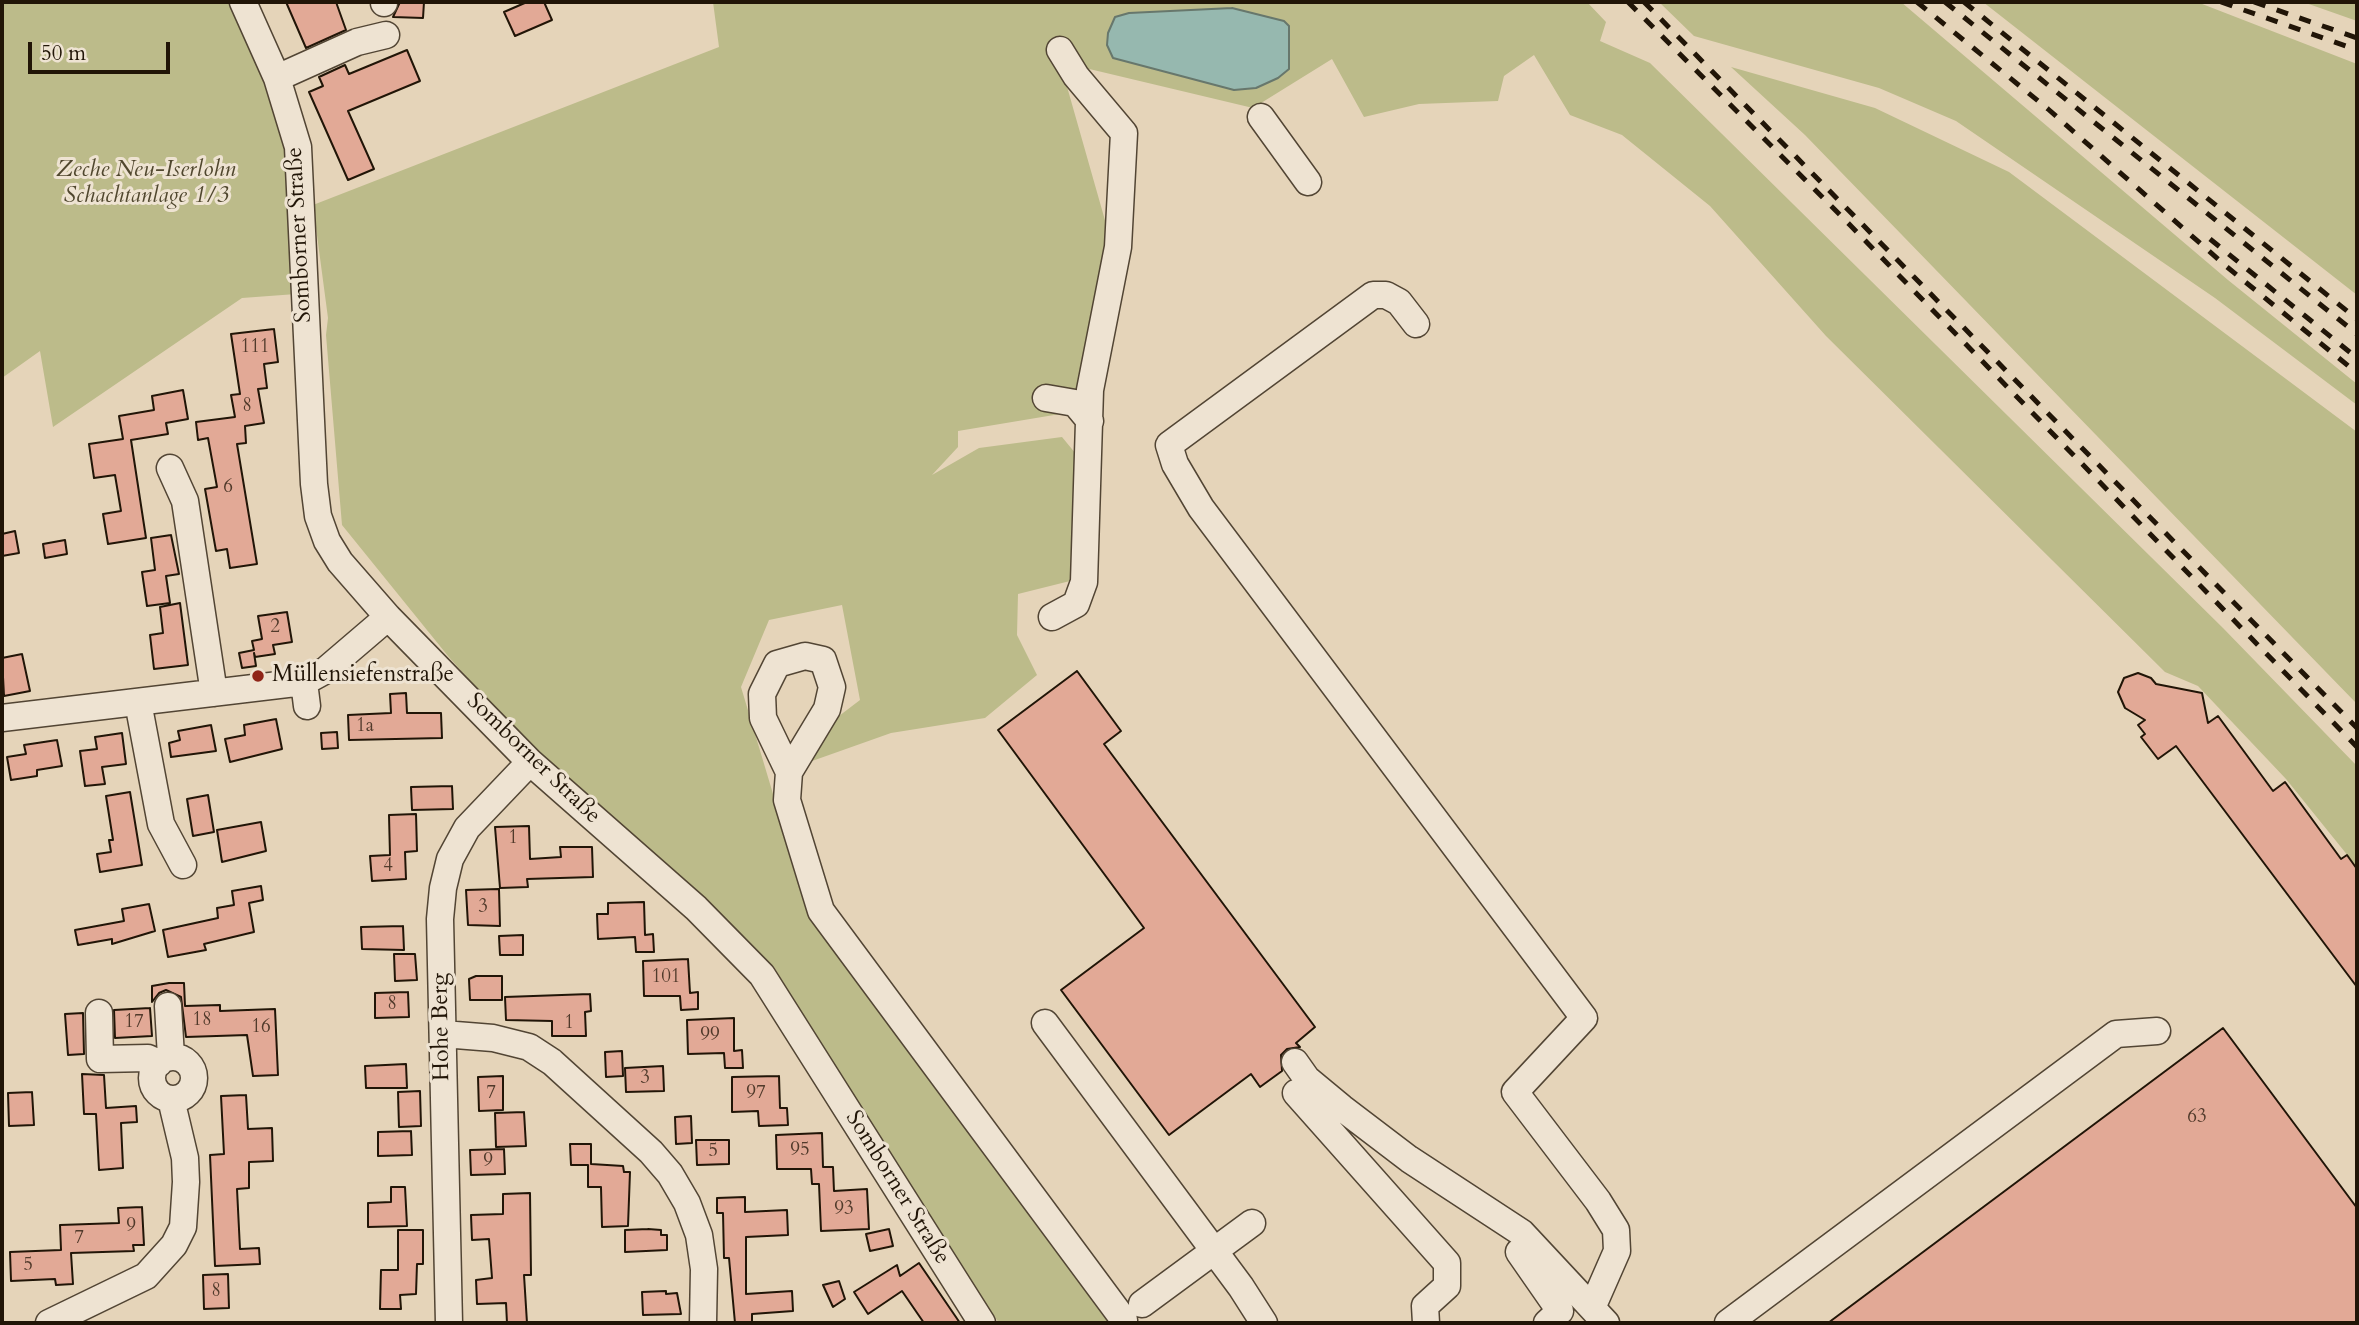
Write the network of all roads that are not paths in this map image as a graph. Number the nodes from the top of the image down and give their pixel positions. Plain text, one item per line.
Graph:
1 (243, 2) edge
2 (386, 35) dead end
3 (1060, 50) dead end
4 (277, 78) junction
5 (1261, 117) dead end
6 (1308, 182) dead end
7 (1416, 324) dead end
8 (1046, 398) dead end
9 (1090, 421) junction
10 (170, 468) dead end
11 (388, 617) junction
12 (1052, 617) dead end
13 (214, 693) junction
14 (138, 702) junction
15 (2, 718) edge
16 (530, 762) junction
17 (789, 772) dead end
18 (183, 865) dead end
19 (168, 1006) dead end
20 (99, 1013) dead end
21 (1045, 1023) dead end
22 (2157, 1031) dead end
23 (443, 1034) junction
24 (165, 1060) junction
25 (1295, 1062) dead end
26 (1296, 1093) dead end
27 (1492, 1216) junction
28 (1252, 1223) dead end
29 (1215, 1251) junction
30 (1426, 1315) edge
31 (1599, 1316) edge
32 (49, 1323) edge
33 (449, 1323) edge
34 (704, 1323) edge
35 (982, 1323) edge
36 (1264, 1323) edge
37 (1404, 1323) edge
38 (1546, 1323) edge
39 (1728, 1323) edge

1 - 4 street, Somborner Straße
2 - 4 street
3 - 9 street
4 - 11 street, Somborner Straße
5 - 6 street
7 - 31 street
8 - 9 street
9 - 12 street
10 - 13 street
11 - 13 street
11 - 16 street, Somborner Straße
13 - 14 street
14 - 15 street
14 - 18 street
16 - 23 street, Hohe Berg
16 - 35 street, Somborner Straße
17 - 29 street
19 - 24 street
20 - 24 street
21 - 29 street
22 - 39 street
23 - 33 street, Hohe Berg
23 - 34 street
24 - 32 street
25 - 27 street
26 - 30 street
27 - 31 street
27 - 38 street
28 - 29 street
29 - 36 street
30 - 37 street

